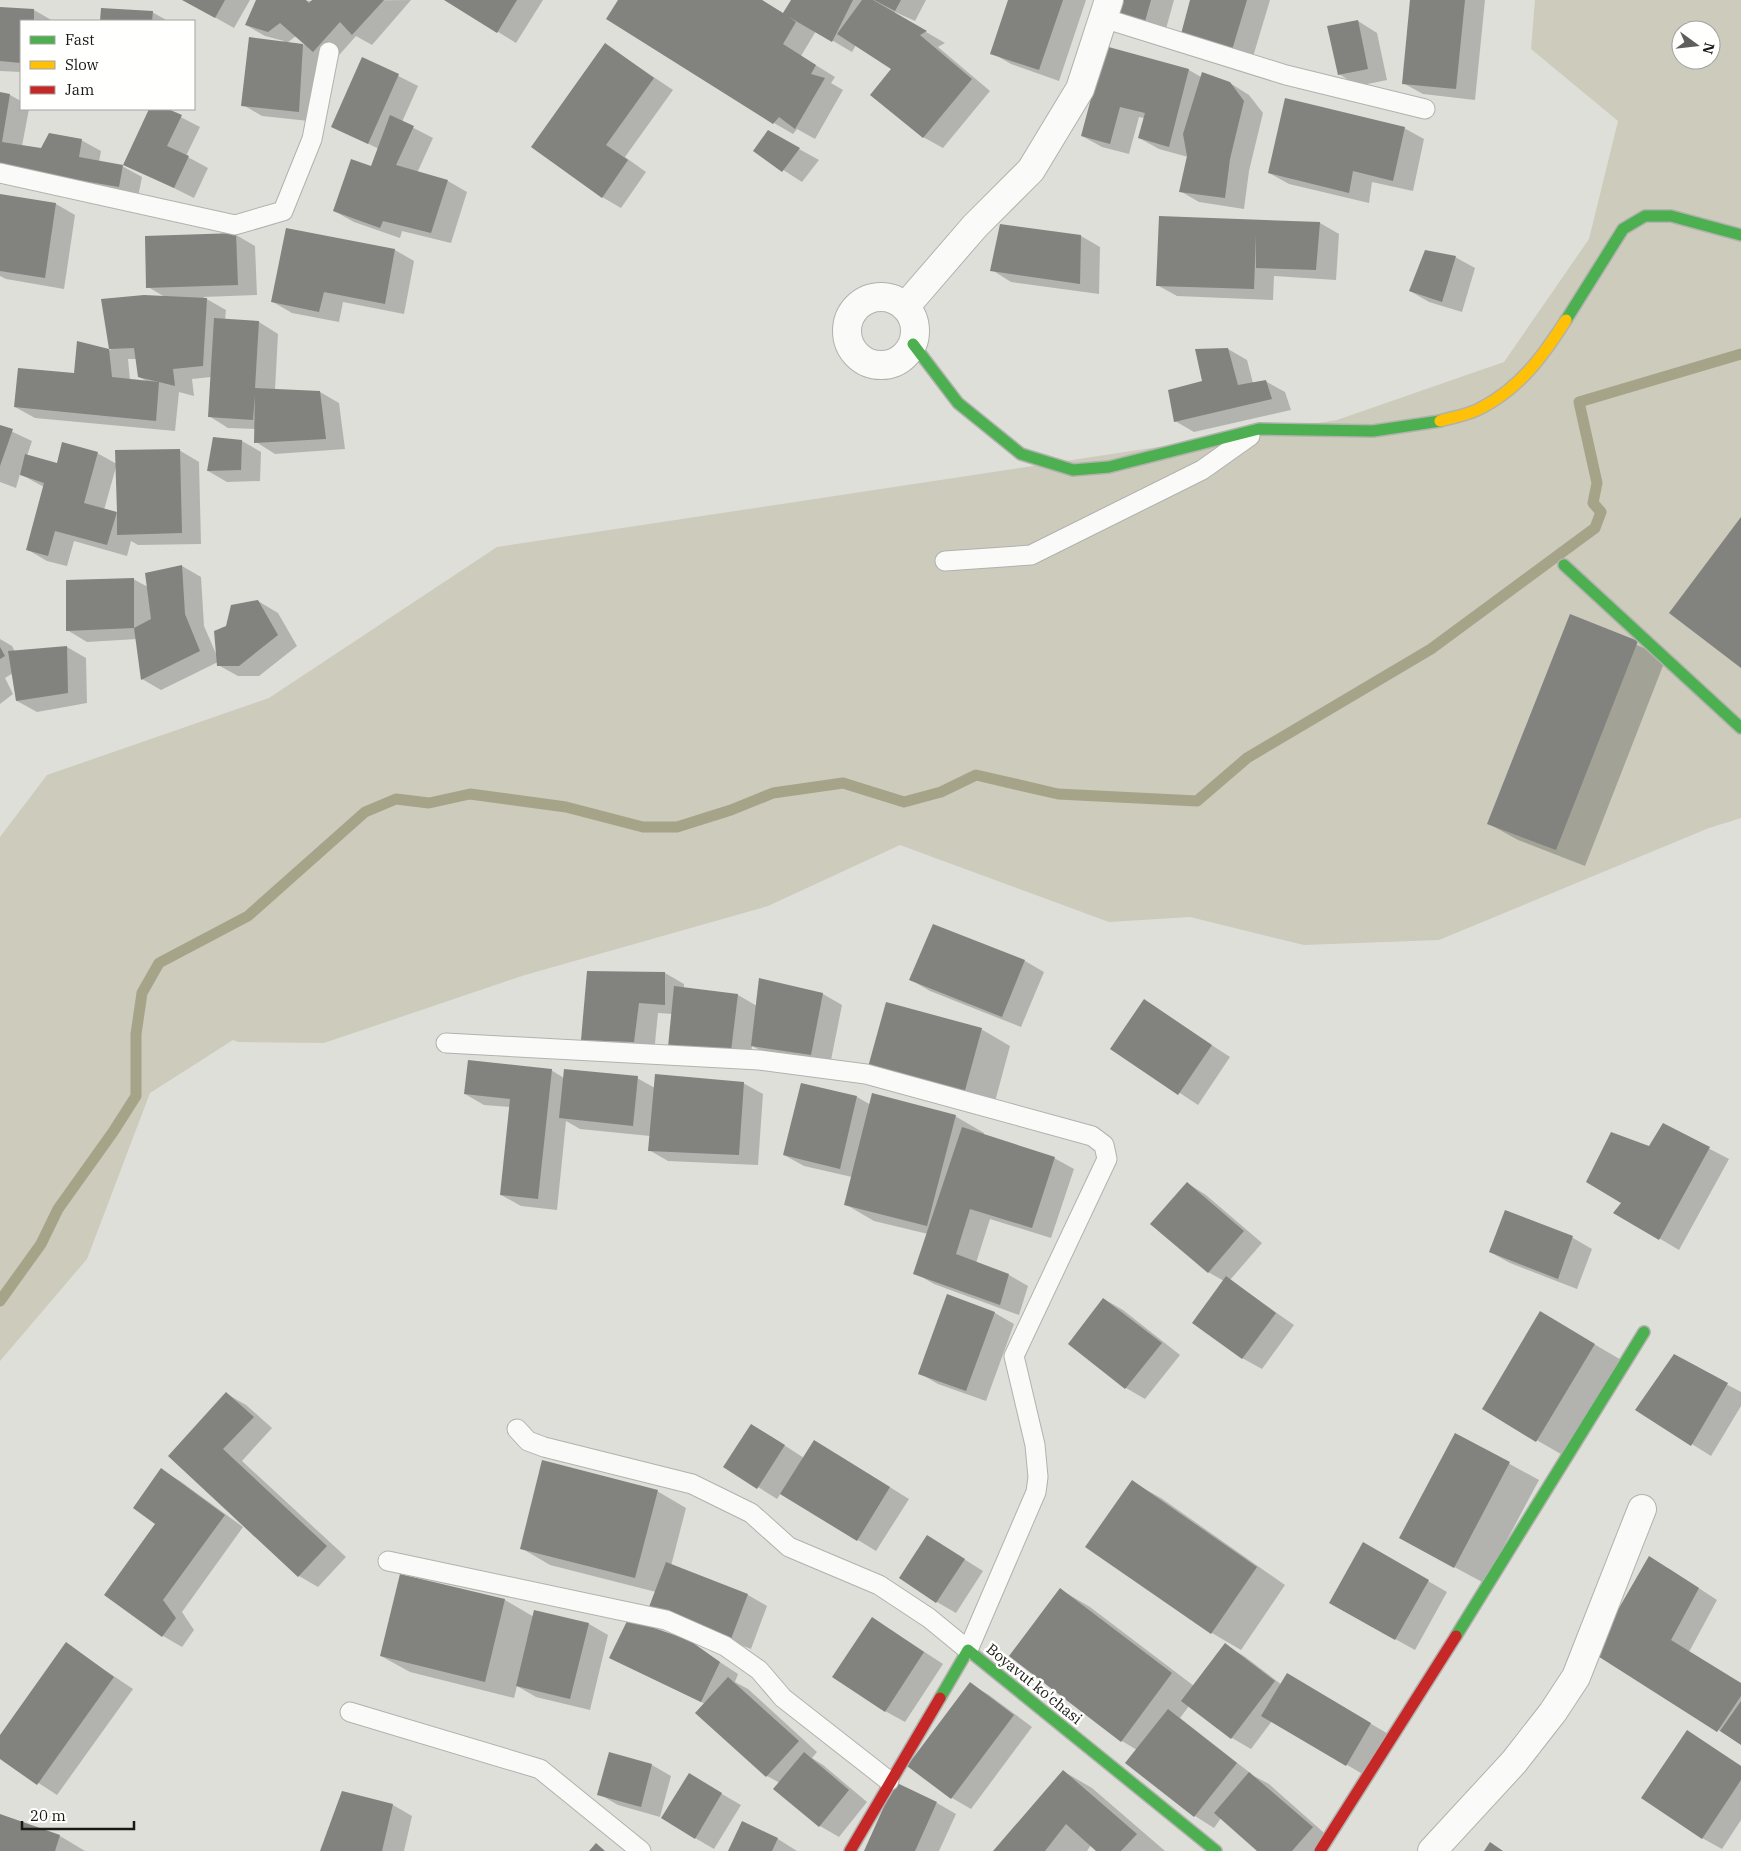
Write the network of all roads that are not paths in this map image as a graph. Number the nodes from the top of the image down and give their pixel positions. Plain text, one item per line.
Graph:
1 (1106, 9) edge
2 (330, 52) dead end
3 (1424, 108) dead end
4 (0, 173) edge
5 (1741, 235) edge
6 (906, 306) junction
7 (913, 344) junction
8 (1260, 430) junction
9 (946, 561) dead end
10 (1564, 565) dead end
11 (1741, 728) edge
12 (446, 1043) dead end
13 (1644, 1332) dead end
14 (517, 1429) dead end
15 (1642, 1509) dead end
16 (388, 1561) dead end
17 (968, 1650) junction
18 (350, 1712) dead end
19 (889, 1781) junction
20 (642, 1851) edge
21 (850, 1851) edge
22 (1216, 1851) edge
23 (1320, 1851) edge
24 (1432, 1851) edge

1 - 3 lane
1 - 6 street
2 - 4 lane
5 - 8 street
6 - 7 street
6 - 7 street
7 - 8 street
8 - 9 lane
10 - 11 street
12 - 17 lane
13 - 23 street
14 - 17 lane
15 - 24 street
16 - 19 lane
17 - 19 street, Boyavut ko'chasi
17 - 22 street, Boyavut ko'chasi
18 - 20 lane
19 - 21 street, Boyavut ko'chasi

